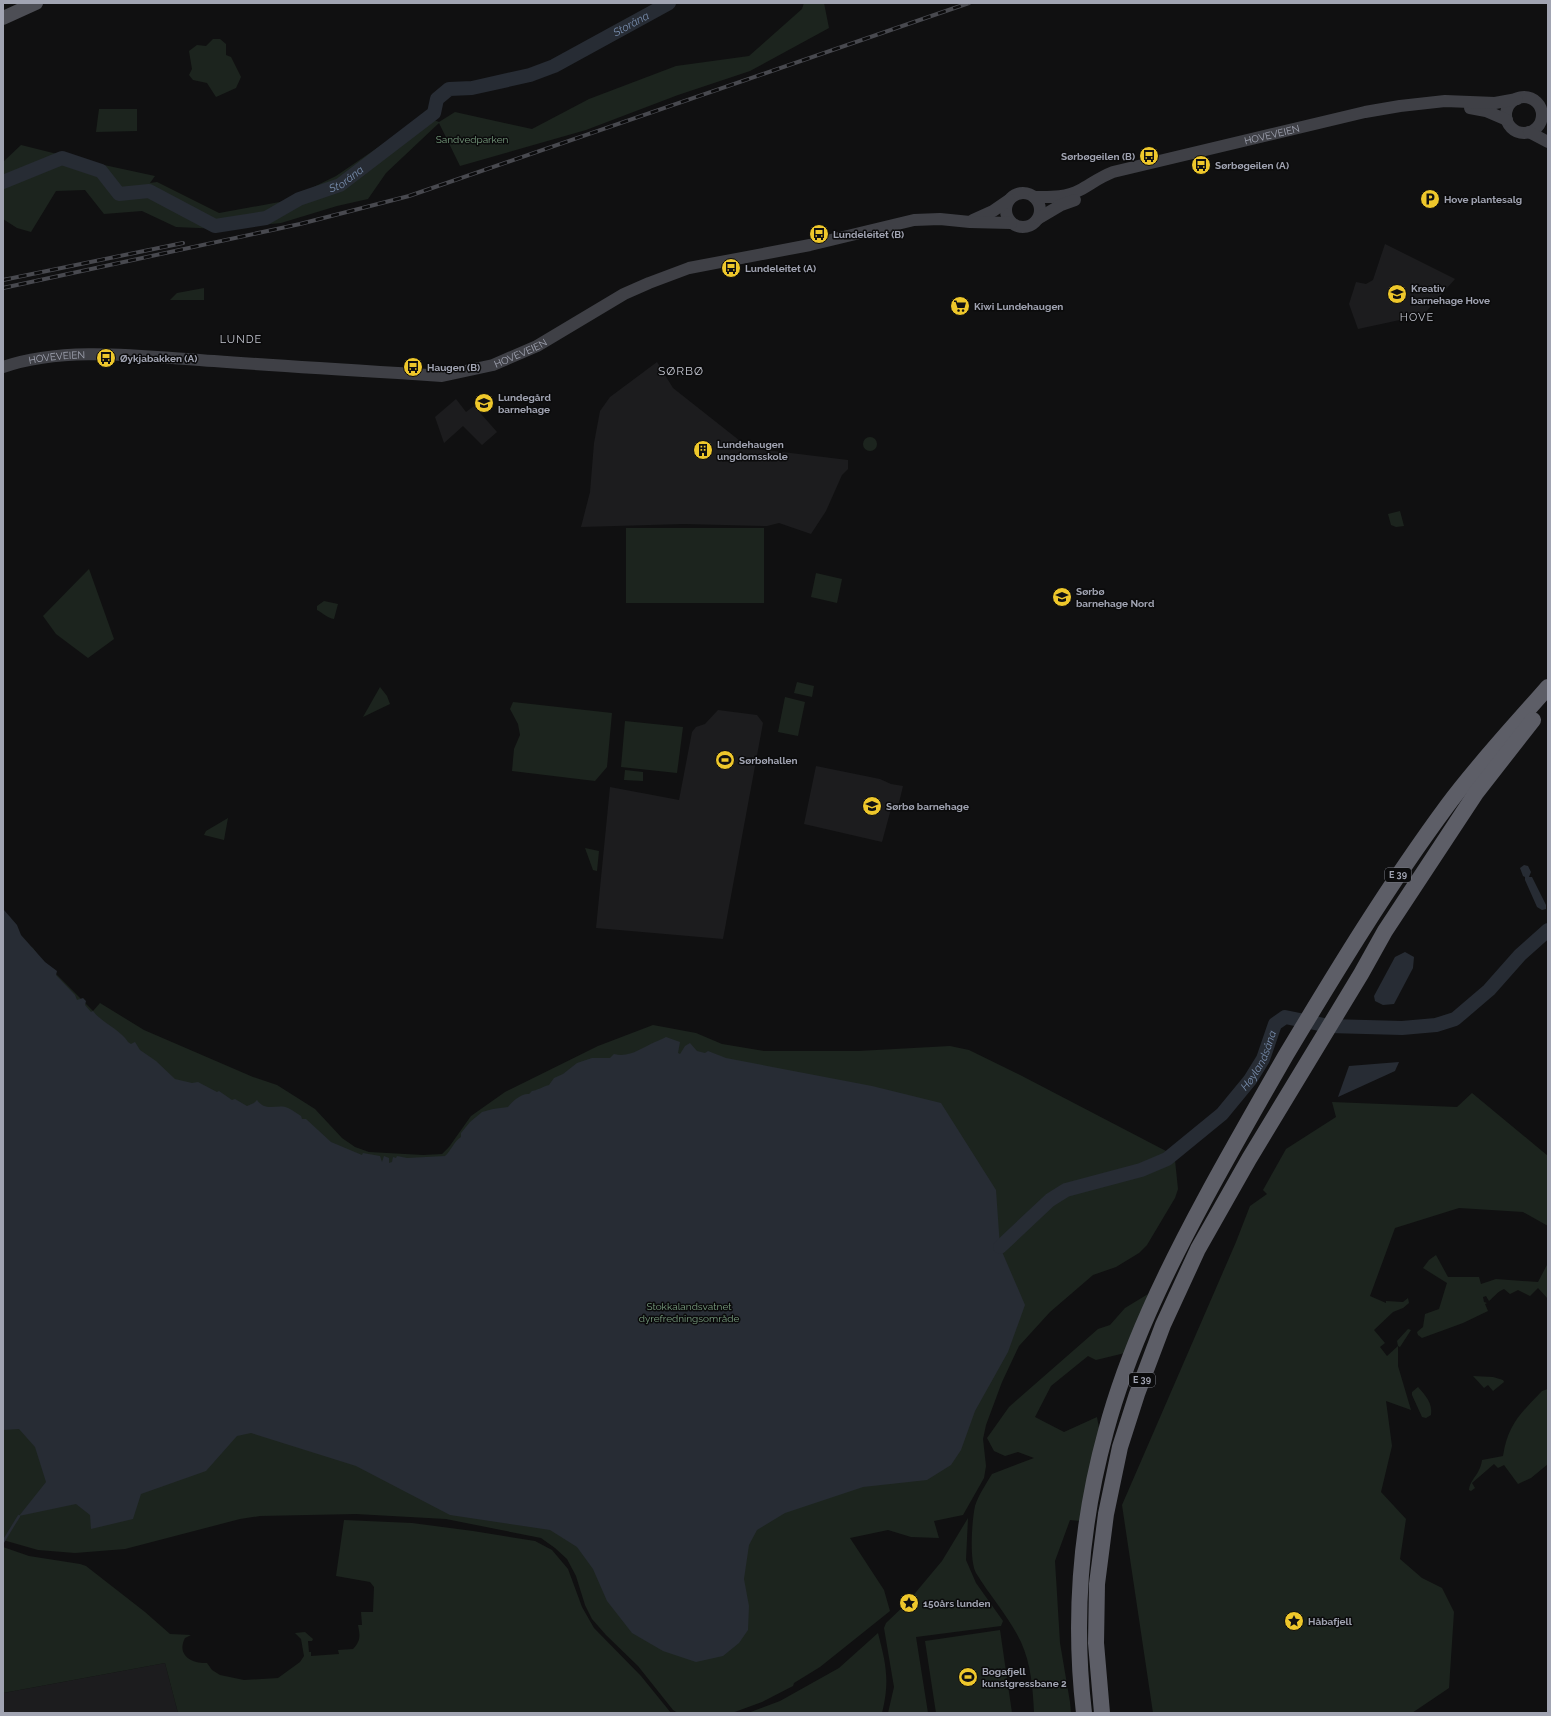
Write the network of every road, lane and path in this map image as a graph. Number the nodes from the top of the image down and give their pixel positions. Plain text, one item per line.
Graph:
1 (22, 3) edge
2 (36, 3) edge
3 (3, 11) edge
4 (3, 18) edge
5 (1522, 98) junction
6 (1548, 100) edge
7 (1543, 118) edge
8 (1507, 120) junction
9 (1529, 132) junction
10 (1548, 133) edge
11 (1548, 142) edge
12 (1034, 197) junction
13 (1009, 200) junction
14 (1039, 218) junction
15 (970, 222) junction
16 (1011, 223) junction
17 (3, 367) edge
18 (1548, 687) edge
19 (1548, 703) edge
20 (1481, 774) junction
21 (1470, 788) junction
22 (1084, 1713) edge
23 (1102, 1713) edge

1 - 3 main road
2 - 4 main road
5 - 6 main road, HOVEVEIEN
5 - 7 main road
5 - 8 main road
5 - 12 main road, HOVEVEIEN
7 - 9 main road
7 - 10 main road
8 - 9 main road
8 - 14 main road, HOVEVEIEN
9 - 11 main road
12 - 13 main road
12 - 14 main road
13 - 15 main road
13 - 16 main road
14 - 16 main road
15 - 16 main road, HOVEVEIEN
15 - 17 main road, HOVEVEIEN
18 - 20 highway, E 39
19 - 20 highway, E 39
20 - 21 highway, E 39
21 - 22 highway, E 39
21 - 23 highway, E 39

